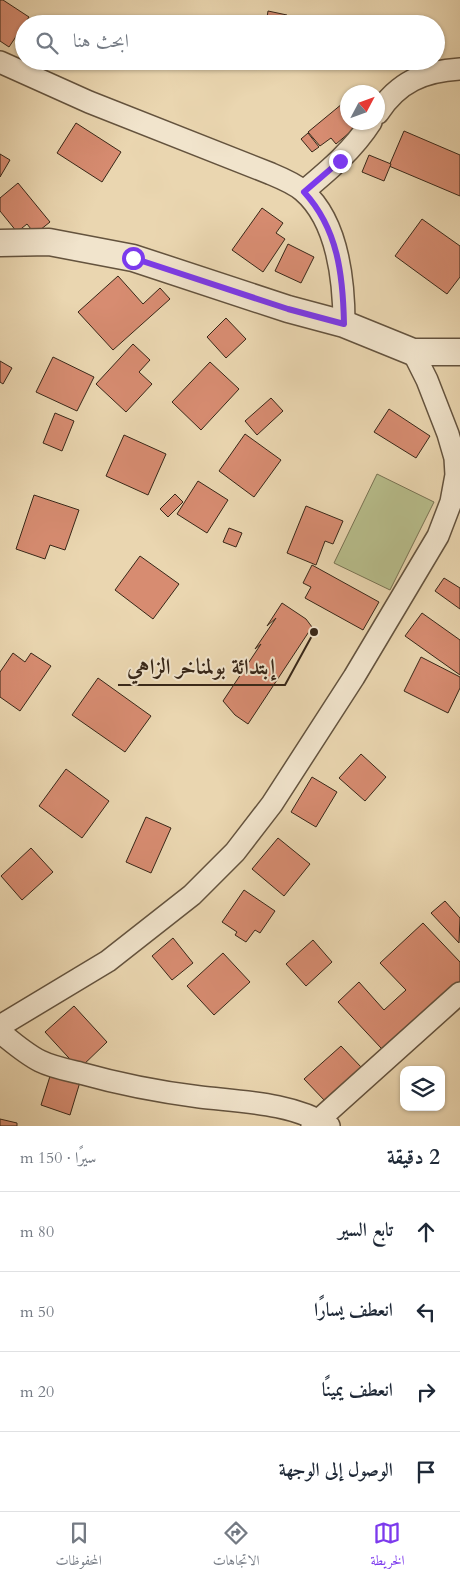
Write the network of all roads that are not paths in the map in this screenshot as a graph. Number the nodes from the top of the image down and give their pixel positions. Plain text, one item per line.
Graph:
1 (0, 62) edge
2 (15, 69) edge
3 (460, 69) edge
4 (18, 70) edge
5 (442, 70) edge
6 (445, 70) edge
7 (385, 105) edge
8 (366, 130) edge
9 (304, 192) junction
10 (0, 243) edge
11 (344, 324) junction
12 (413, 352) junction
13 (460, 352) edge
14 (460, 993) edge
15 (0, 1026) edge
16 (0, 1032) edge
17 (320, 1124) edge

1 - 2 street
3 - 6 street
4 - 9 street
5 - 7 street
8 - 9 street
9 - 11 street
10 - 11 street
11 - 12 street
12 - 13 street
12 - 15 street
14 - 17 street
16 - 17 street

